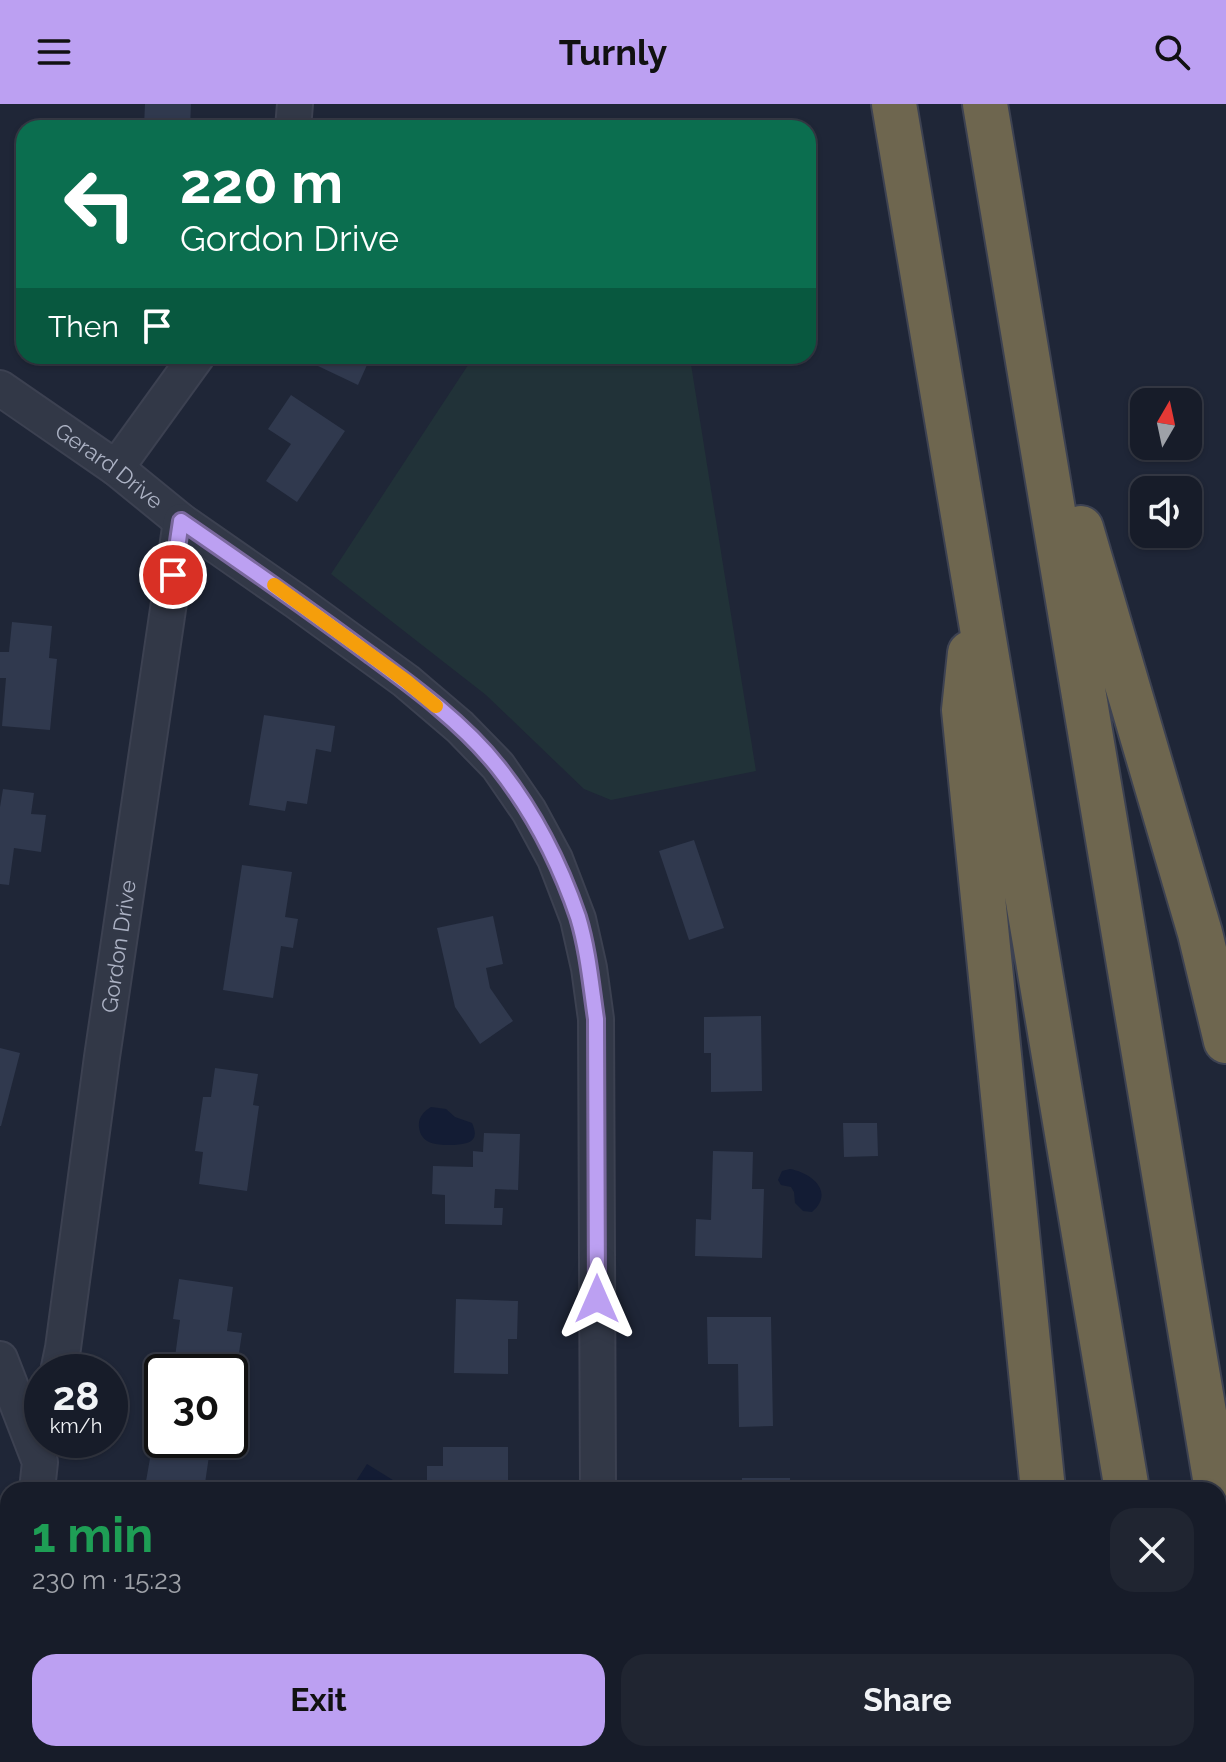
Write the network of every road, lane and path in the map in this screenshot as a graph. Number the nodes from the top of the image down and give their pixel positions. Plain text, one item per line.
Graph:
1 (894, 104) edge
2 (985, 104) edge
3 (1025, 337) junction
4 (191, 364) edge
5 (0, 388) edge
6 (116, 468) junction
7 (181, 521) junction
8 (976, 595) junction
9 (1200, 933) junction
10 (1226, 1011) edge
11 (1226, 1041) edge
12 (62, 1354) edge
13 (0, 1359) edge
14 (40, 1464) edge
15 (598, 1482) edge
16 (1042, 1482) edge
17 (1126, 1482) edge
18 (1216, 1482) edge

1 - 8 highway
2 - 3 highway
3 - 9 highway
3 - 18 highway
4 - 6 street
5 - 6 street, Gerard Drive
6 - 7 street, Gerard Drive
7 - 12 street, Gordon Drive
7 - 15 street, Gerard Drive
8 - 16 highway
8 - 17 highway
9 - 10 highway
9 - 11 highway
13 - 14 street

